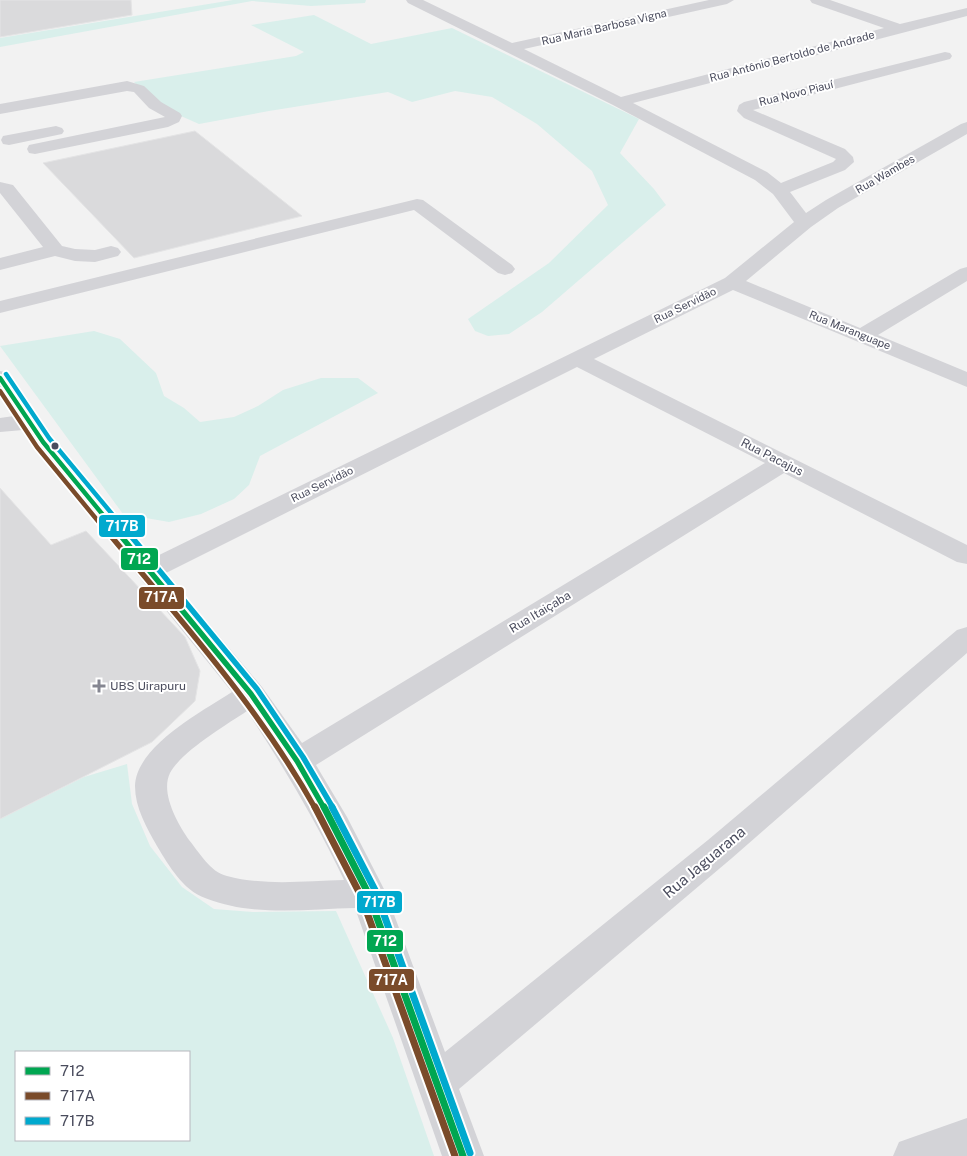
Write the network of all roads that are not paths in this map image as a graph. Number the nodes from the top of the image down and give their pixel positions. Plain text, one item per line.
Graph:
1 (415, 0) edge
2 (728, 0) edge
3 (818, 0) edge
4 (967, 12) edge
5 (898, 28) junction
6 (510, 48) junction
7 (945, 56) dead end
8 (147, 99) junction
9 (128, 102) dead end
10 (618, 102) junction
11 (0, 109) edge
12 (163, 109) junction
13 (59, 115) dead end
14 (40, 118) dead end
15 (967, 127) edge
16 (9, 140) dead end
17 (35, 150) dead end
18 (0, 187) edge
19 (779, 190) junction
20 (804, 223) junction
21 (55, 250) junction
22 (111, 252) dead end
23 (0, 264) edge
24 (504, 269) dead end
25 (967, 273) edge
26 (732, 282) junction
27 (0, 307) edge
28 (863, 335) junction
29 (576, 358) junction
30 (0, 378) edge
31 (967, 380) edge
32 (29, 422) junction
33 (0, 425) edge
34 (783, 463) junction
35 (967, 556) edge
36 (148, 571) junction
37 (967, 637) edge
38 (251, 694) junction
39 (297, 761) junction
40 (368, 893) junction
41 (437, 1083) junction
42 (967, 1138) edge
43 (463, 1156) edge
44 (914, 1156) edge

1 - 6 street
2 - 6 street, Rua Maria Barbosa Vigna
3 - 5 street
4 - 5 street, Rua Antônio Bertoldo de Andrade
5 - 10 street, Rua Antônio Bertoldo de Andrade
6 - 10 street
7 - 19 street, Rua Novo Piauí
8 - 9 street
8 - 11 street
8 - 12 street
10 - 19 street
12 - 16 street
12 - 17 street
13 - 14 street
15 - 20 street, Rua Wambes
18 - 21 street
19 - 20 street
20 - 26 street, Rua Servidão
21 - 22 street
21 - 23 street
24 - 27 street
25 - 28 street
26 - 28 street, Rua Maranguape
26 - 29 street, Rua Servidão
28 - 31 street, Rua Maranguape
29 - 34 street, Rua Pacajus
29 - 36 street, Rua Servidão
30 - 32 street
32 - 33 street
32 - 36 street
34 - 35 street, Rua Pacajus
34 - 39 street, Rua Itaiçaba
36 - 38 street
37 - 41 street, Rua Jaguarana
38 - 39 street
38 - 40 street
39 - 40 street
40 - 41 street
41 - 43 street
42 - 44 street

